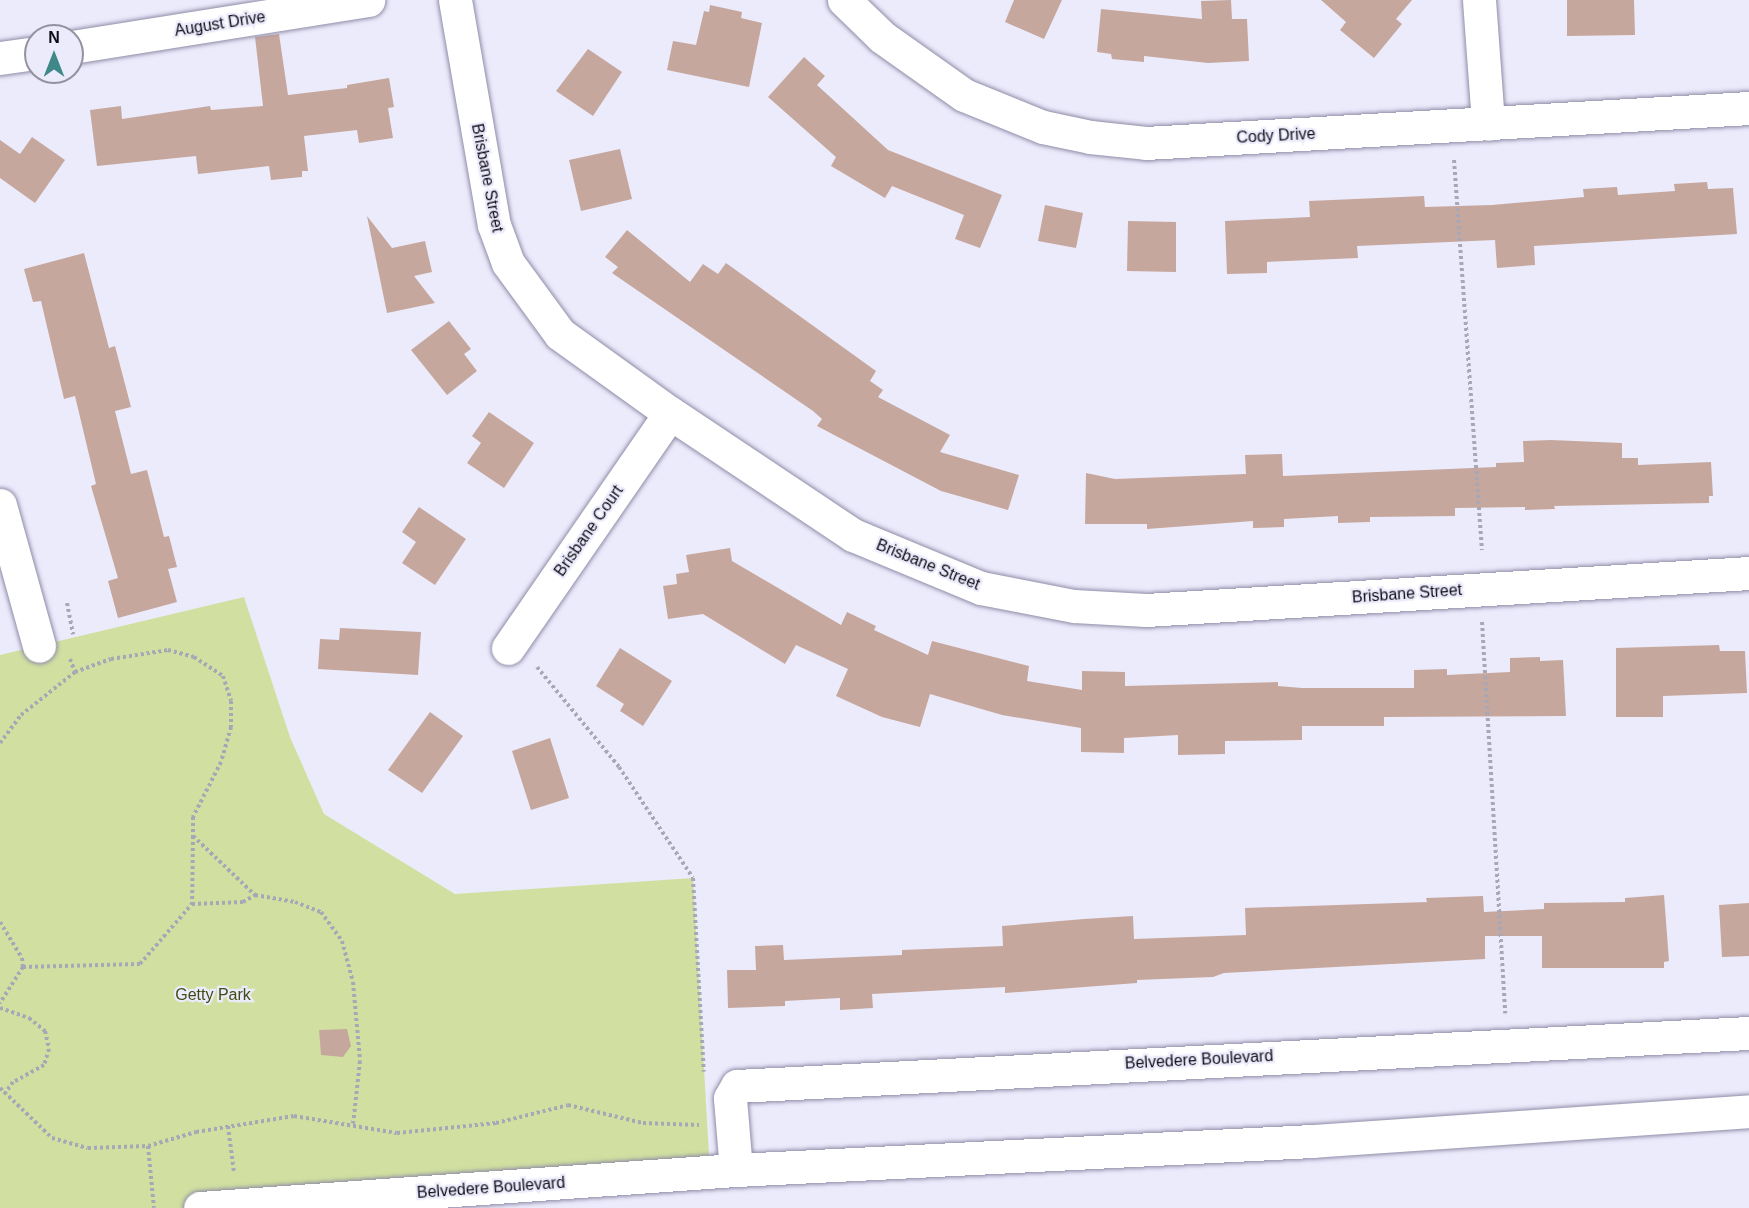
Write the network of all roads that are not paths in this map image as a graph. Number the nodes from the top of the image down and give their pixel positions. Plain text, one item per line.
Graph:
1 (368, 0) edge
2 (455, 0) edge
3 (844, 0) edge
4 (1479, 0) edge
5 (84, 45) edge
6 (24, 55) edge
7 (0, 58) edge
8 (1749, 108) edge
9 (1488, 124) junction
10 (670, 413) junction
11 (0, 505) edge
12 (1749, 573) edge
13 (39, 646) dead end
14 (508, 648) road end
15 (1749, 1033) edge
16 (1749, 1111) edge
17 (736, 1170) junction
18 (243, 1199) edge
19 (200, 1208) edge

1 - 5 street, August Drive
2 - 10 street, Brisbane Street
3 - 9 street, Cody Drive
4 - 9 street
6 - 7 street
8 - 9 street, Cody Drive
10 - 12 street, Brisbane Street
10 - 14 street, Brisbane Court
11 - 13 street
15 - 17 street, Belvedere Boulevard
16 - 17 street, Belvedere Boulevard
17 - 18 street, Belvedere Boulevard
18 - 19 street, Belvedere Boulevard

